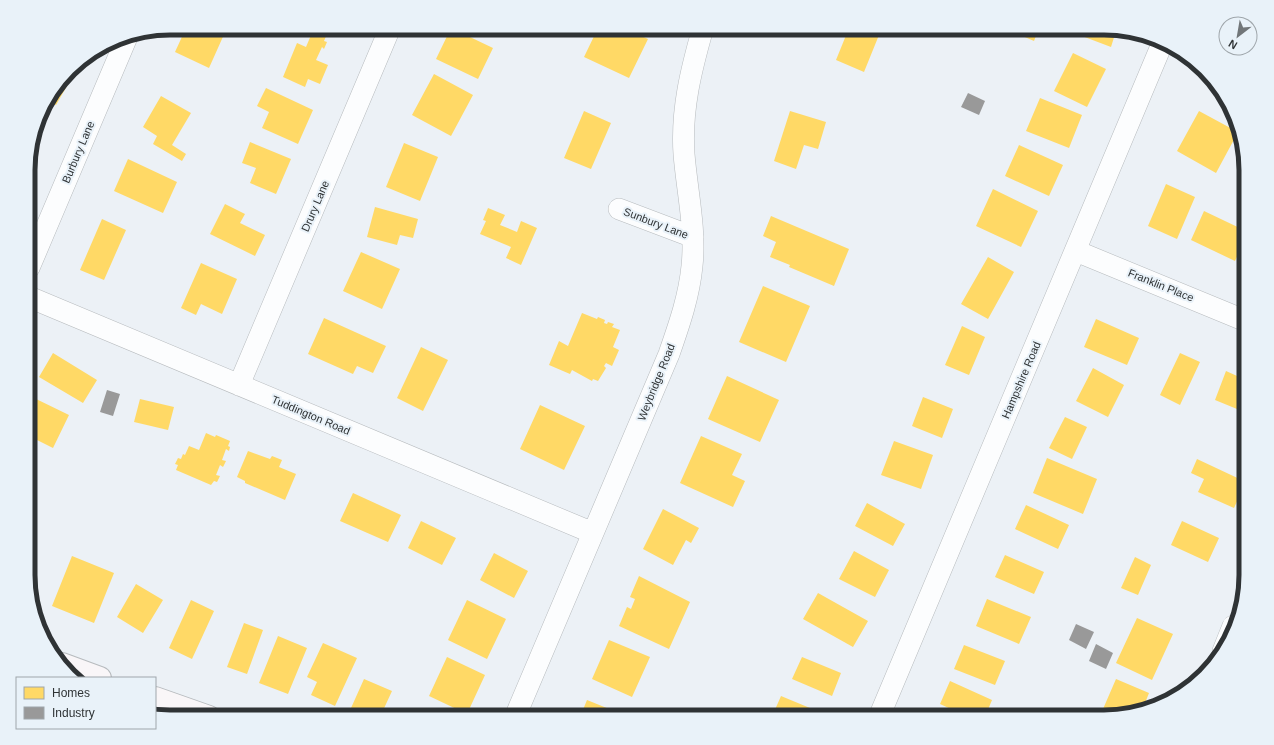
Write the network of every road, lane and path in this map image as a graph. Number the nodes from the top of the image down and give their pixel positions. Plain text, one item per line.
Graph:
1 (387, 35) edge
2 (701, 35) edge
3 (123, 43) edge
4 (1161, 47) edge
5 (619, 209) dead end
6 (693, 237) junction
7 (1076, 251) junction
8 (35, 254) edge
9 (35, 300) edge
10 (1239, 318) edge
11 (239, 385) junction
12 (594, 533) junction
13 (73, 668) edge
14 (97, 677) edge
15 (156, 698) edge
16 (189, 710) edge
17 (518, 710) edge
18 (882, 710) edge

1 - 11 street, Drury Lane
2 - 6 street, Weybridge Road
3 - 8 street, Burbury Lane
4 - 7 street, Hampshire Road
5 - 6 street, Sunbury Lane
6 - 12 street, Weybridge Road
7 - 10 street, Franklin Place
7 - 18 street, Hampshire Road
9 - 11 street, Tuddington Road
11 - 12 street, Tuddington Road
12 - 17 street, Weybridge Road
13 - 14 main road
15 - 16 main road

